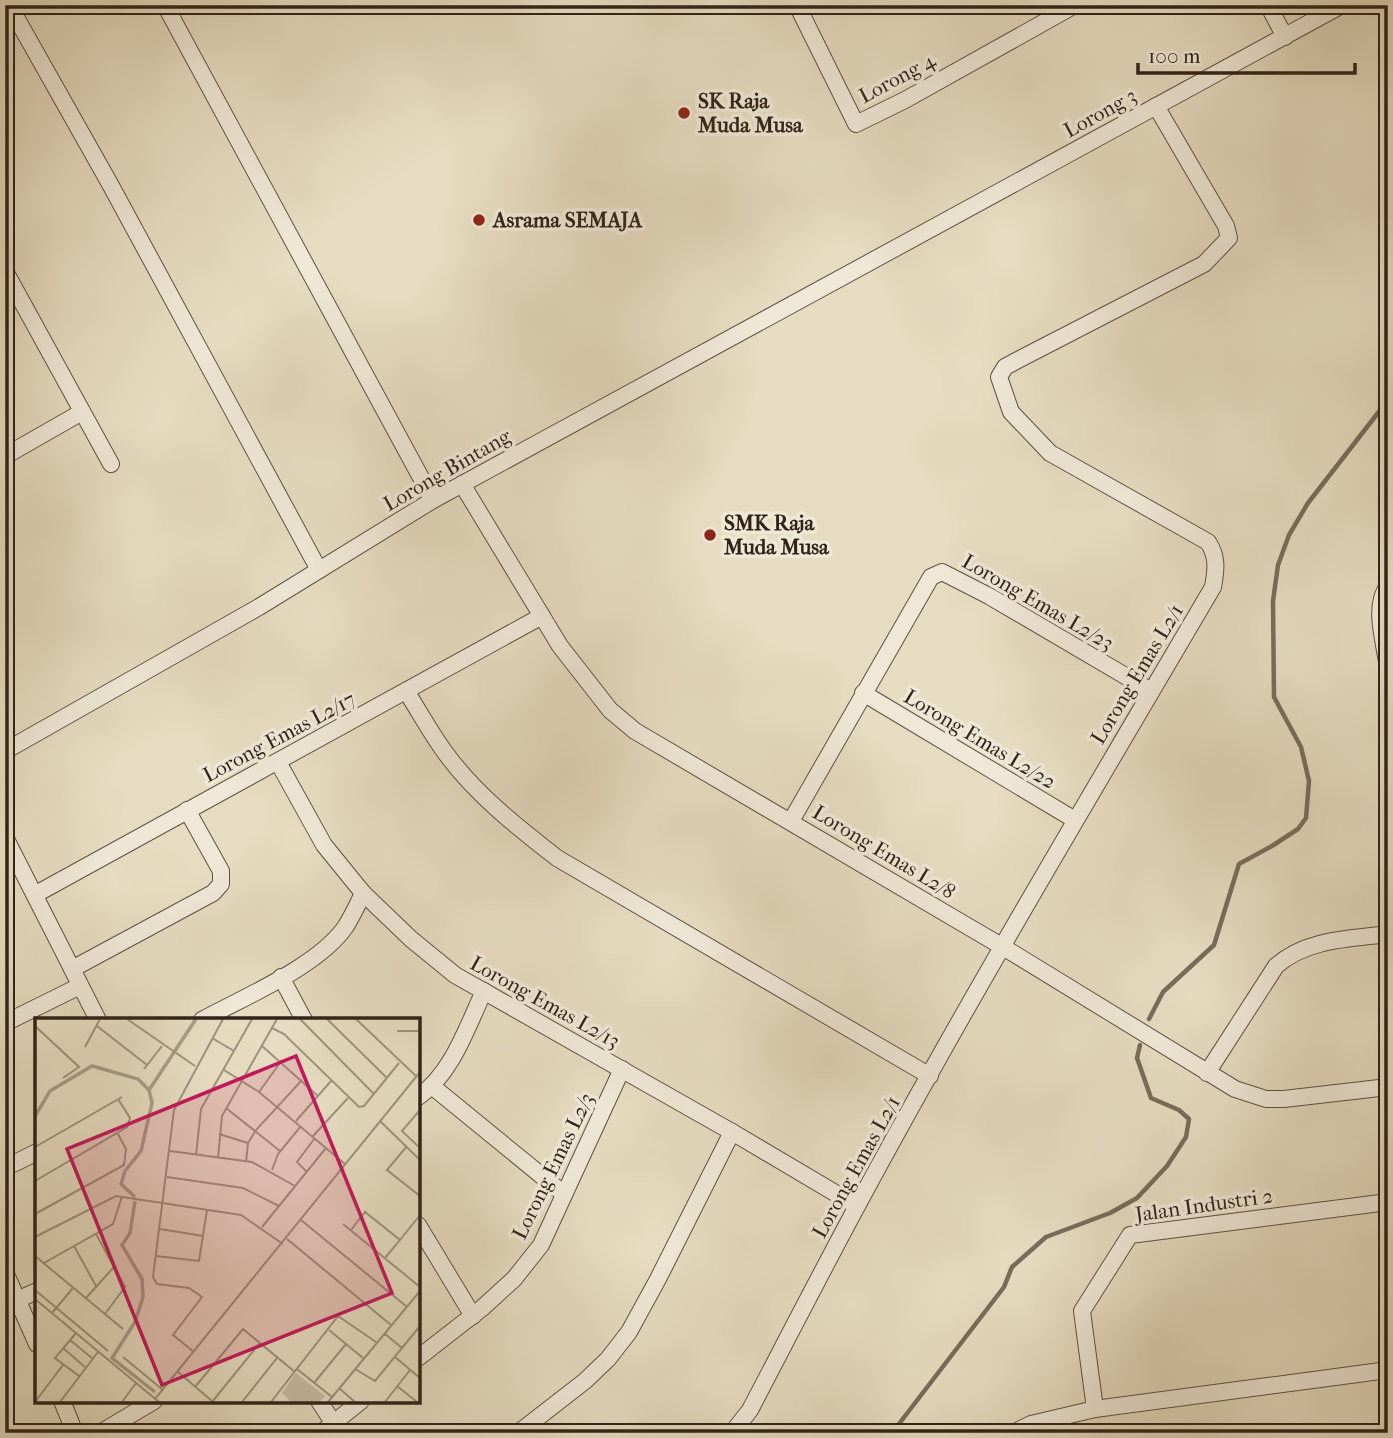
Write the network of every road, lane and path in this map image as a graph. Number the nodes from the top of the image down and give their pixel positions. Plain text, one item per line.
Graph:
1 (9, 5) edge
2 (166, 5) edge
3 (1075, 5) edge
4 (1268, 5) edge
5 (1342, 5) edge
6 (805, 8) edge
7 (1285, 37) junction
8 (1156, 106) junction
9 (915, 238) joint
10 (5, 271) edge
11 (82, 412) junction
12 (5, 456) edge
13 (111, 464) dead end
14 (462, 484) junction
15 (433, 500) junction
16 (319, 570) junction
17 (1388, 586) edge
18 (542, 616) junction
19 (1388, 668) edge
20 (406, 691) junction
21 (1151, 691) junction
22 (863, 693) junction
23 (5, 751) edge
24 (278, 762) junction
25 (187, 810) junction
26 (1075, 820) junction
27 (791, 821) junction
28 (5, 837) edge
29 (363, 893) junction
30 (36, 894) junction
31 (1388, 934) edge
32 (1003, 947) junction
33 (72, 970) junction
34 (281, 977) junction
35 (80, 986) junction
36 (484, 991) junction
37 (97, 1018) edge
38 (206, 1018) edge
39 (303, 1018) edge
40 (5, 1023) edge
41 (622, 1069) junction
42 (1207, 1073) junction
43 (930, 1076) junction
44 (433, 1087) junction
45 (1388, 1087) edge
46 (420, 1096) edge
47 (732, 1132) junction
48 (35, 1153) edge
49 (5, 1168) edge
50 (564, 1194) junction
51 (1388, 1202) edge
52 (857, 1206) junction
53 (420, 1228) edge
54 (5, 1272) edge
55 (35, 1292) edge
56 (17, 1300) junction
57 (473, 1316) junction
58 (35, 1340) edge
59 (420, 1356) edge
60 (1388, 1370) edge
61 (63, 1403) edge
62 (151, 1403) edge
63 (320, 1403) edge
64 (359, 1403) edge
65 (1095, 1409) junction
66 (331, 1430) edge
67 (75, 1433) edge
68 (100, 1433) edge
69 (518, 1433) edge
70 (732, 1433) edge
71 (1013, 1433) edge

1 - 16 street
2 - 15 street
3 - 6 street, Lorong 4
4 - 7 street
5 - 7 street, Lorong 3
7 - 8 street, Lorong 3
8 - 9 street, Lorong 3
8 - 21 street, Lorong Emas L2/1
9 - 14 street, Lorong Bintang
10 - 11 street
11 - 12 street
11 - 13 street
14 - 15 street, Lorong Bintang
14 - 18 street, Lorong Emas L2/8
15 - 16 street, Lorong Bintang
16 - 23 street, Lorong Bintang
17 - 19 street
18 - 20 street, Lorong Emas L2/17
18 - 27 street, Lorong Emas L2/8
20 - 24 street, Lorong Emas L2/17
20 - 43 street
21 - 22 street, Lorong Emas L2/23
21 - 26 street, Lorong Emas L2/1
22 - 26 street, Lorong Emas L2/22
22 - 27 street
24 - 25 street, Lorong Emas L2/17
24 - 29 street, Lorong Emas L2/13
25 - 30 street, Lorong Emas L2/17
25 - 33 street
26 - 32 street, Lorong Emas L2/1
27 - 32 street, Lorong Emas L2/8
28 - 30 street
29 - 34 street
29 - 36 street, Lorong Emas L2/13
30 - 33 street
31 - 42 street
32 - 42 street, Lorong Emas L2/8
32 - 43 street, Lorong Emas L2/1
33 - 35 street
34 - 38 street
34 - 39 street
35 - 37 street
35 - 40 street
36 - 41 street, Lorong Emas L2/13
36 - 44 street
41 - 47 street, Lorong Emas L2/13
41 - 50 street, Lorong Emas L2/3
42 - 45 street, Lorong Emas L2/8
43 - 52 street, Lorong Emas L2/1
44 - 46 street
44 - 50 street
47 - 52 street, Lorong Emas L2/13
47 - 69 street
48 - 49 street
50 - 57 street, Lorong Emas L2/3
51 - 65 street, Jalan Industri 2
52 - 70 street, Lorong Emas L2/1
53 - 57 street
54 - 56 street
55 - 56 street
56 - 58 street
57 - 59 street, Lorong Emas L2/3
60 - 65 street
61 - 67 street
62 - 68 street
63 - 66 street
64 - 66 street
65 - 71 street

